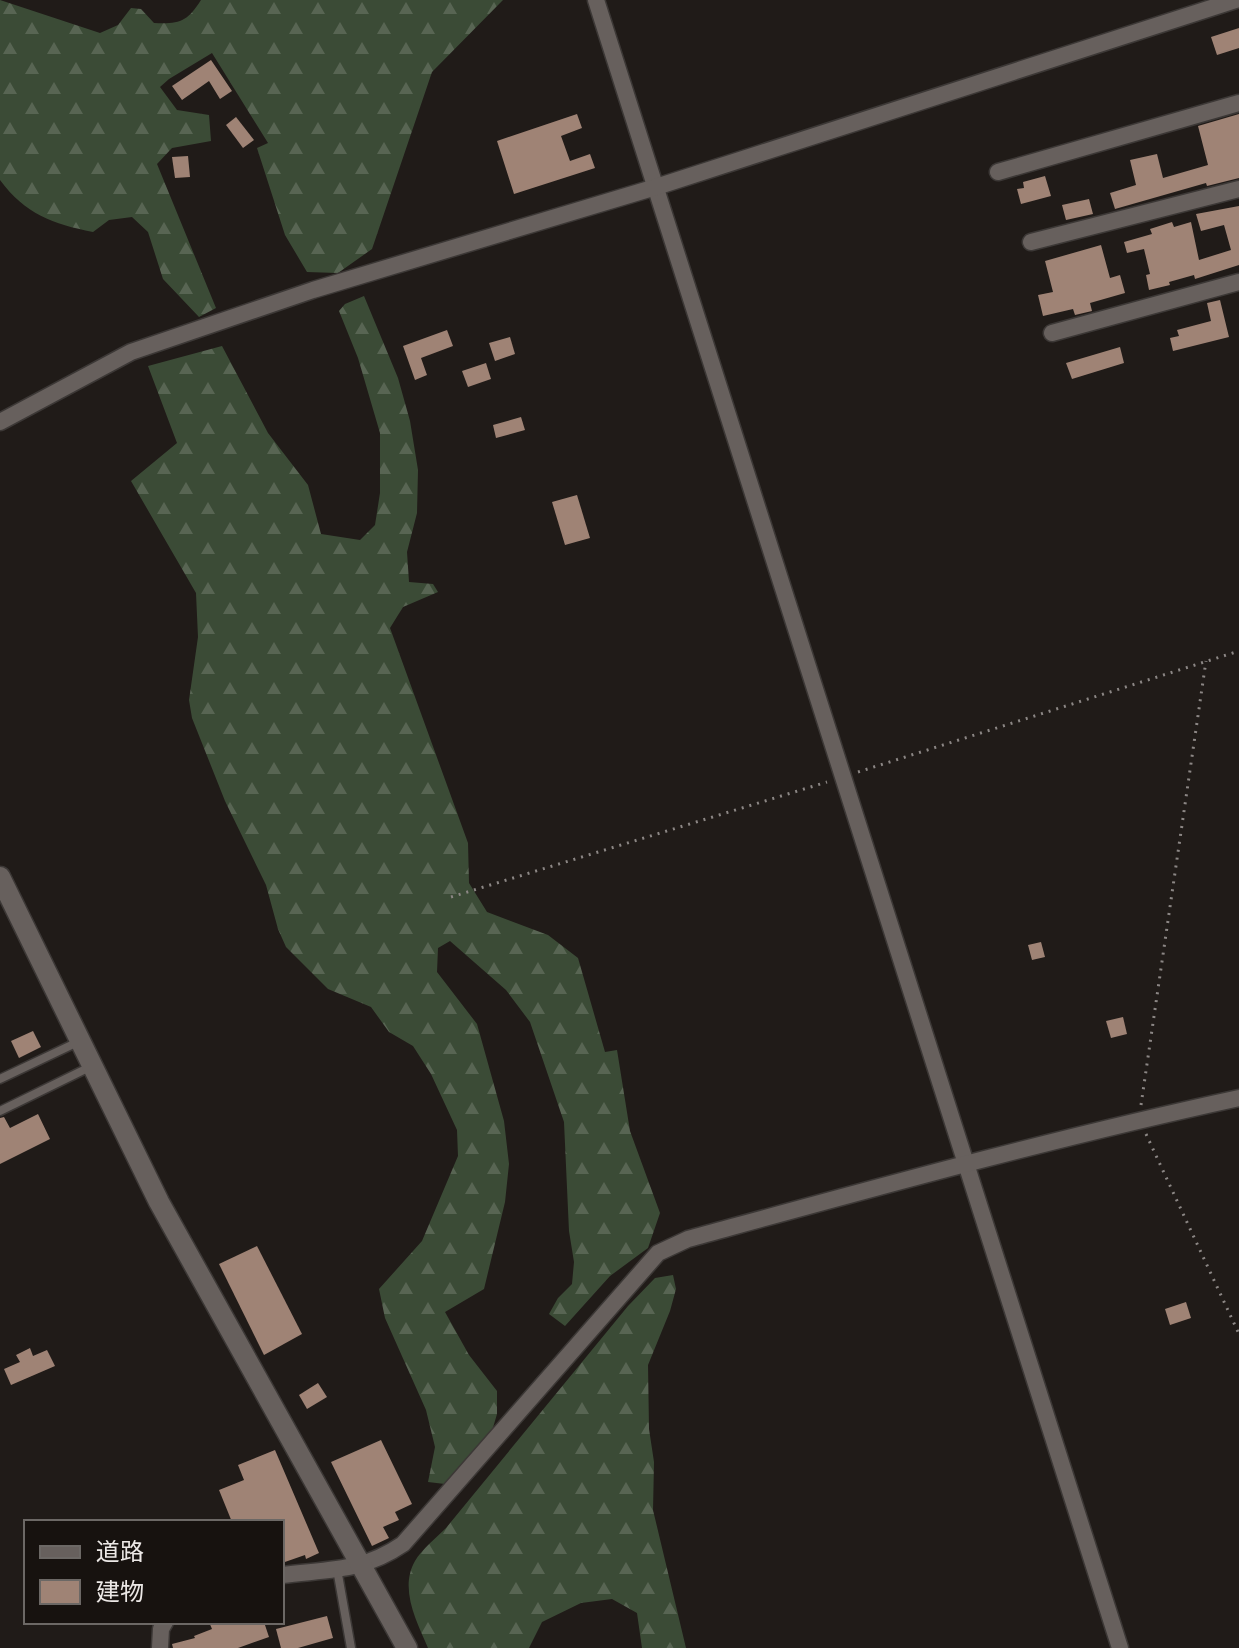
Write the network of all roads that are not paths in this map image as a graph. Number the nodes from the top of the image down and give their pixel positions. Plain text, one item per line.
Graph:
1 (596, 0) edge
2 (1236, 0) edge
3 (1239, 103) edge
4 (998, 172) dead end
5 (656, 187) junction
6 (1239, 189) edge
7 (1031, 242) dead end
8 (1239, 282) edge
9 (1052, 333) dead end
10 (0, 422) edge
11 (0, 877) edge
12 (81, 1041) junction
13 (93, 1066) junction
14 (0, 1079) edge
15 (1239, 1098) edge
16 (0, 1111) edge
17 (965, 1164) junction
18 (361, 1566) junction
19 (337, 1569) junction
20 (284, 1575) edge
21 (164, 1624) edge
22 (160, 1648) edge
23 (351, 1648) edge
24 (407, 1648) edge
25 (1120, 1648) edge

1 - 5 street
2 - 5 street
3 - 4 street
5 - 10 street
5 - 17 street
6 - 7 street
8 - 9 street
11 - 12 street
12 - 13 street
12 - 14 lane
13 - 16 lane
13 - 18 street
15 - 17 street
17 - 18 street
17 - 25 street
18 - 19 street
18 - 24 street
19 - 20 street
19 - 23 lane
21 - 22 street

